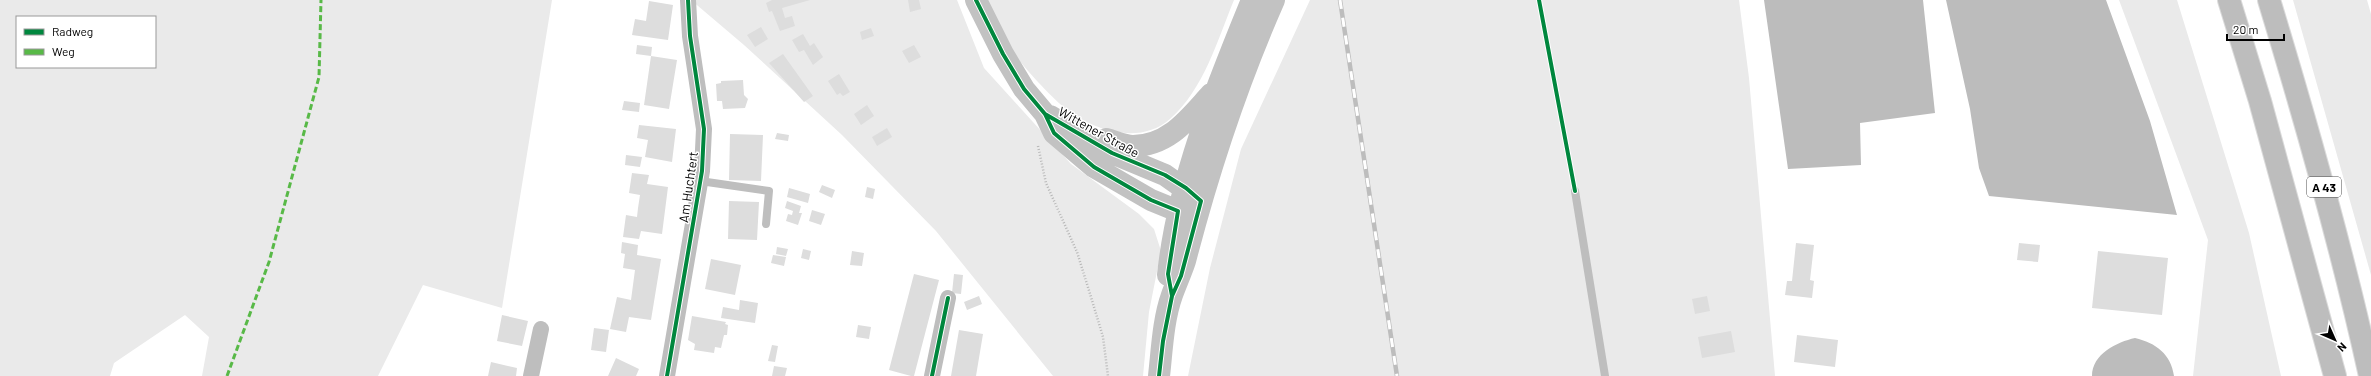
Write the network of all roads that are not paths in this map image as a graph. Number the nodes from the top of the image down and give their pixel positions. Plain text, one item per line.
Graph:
1 (688, 0) edge
2 (976, 0) edge
3 (1252, 0) edge
4 (1274, 0) edge
5 (2216, 0) edge
6 (2229, 0) edge
7 (2269, 0) edge
8 (1215, 91) junction
9 (2260, 101) junction
10 (1045, 114) junction
11 (1073, 130) junction
12 (700, 181) junction
13 (1575, 191) dead end
14 (1194, 194) junction
15 (1178, 211) junction
16 (766, 224) dead end
17 (1172, 296) junction
18 (948, 298) dead end
19 (541, 329) dead end
20 (531, 376) edge
21 (667, 376) edge
22 (932, 376) edge
23 (1159, 376) edge
24 (1605, 376) edge
25 (2335, 376) edge
26 (2370, 376) edge

1 - 12 street, Am Huchtert
2 - 10 main road, Wittener Straße
3 - 8 main road
4 - 14 main road
5 - 9 highway
6 - 9 highway
7 - 26 highway, A 43
8 - 11 main road
8 - 14 main road
9 - 25 highway
10 - 11 main road, Wittener Straße
10 - 15 main road, Wittener Straße
11 - 14 main road, Wittener Straße
12 - 16 lane
12 - 21 street, Am Huchtert
13 - 24 lane
14 - 15 main road
14 - 17 main road
15 - 17 main road
17 - 23 main road
18 - 22 street
19 - 20 street

